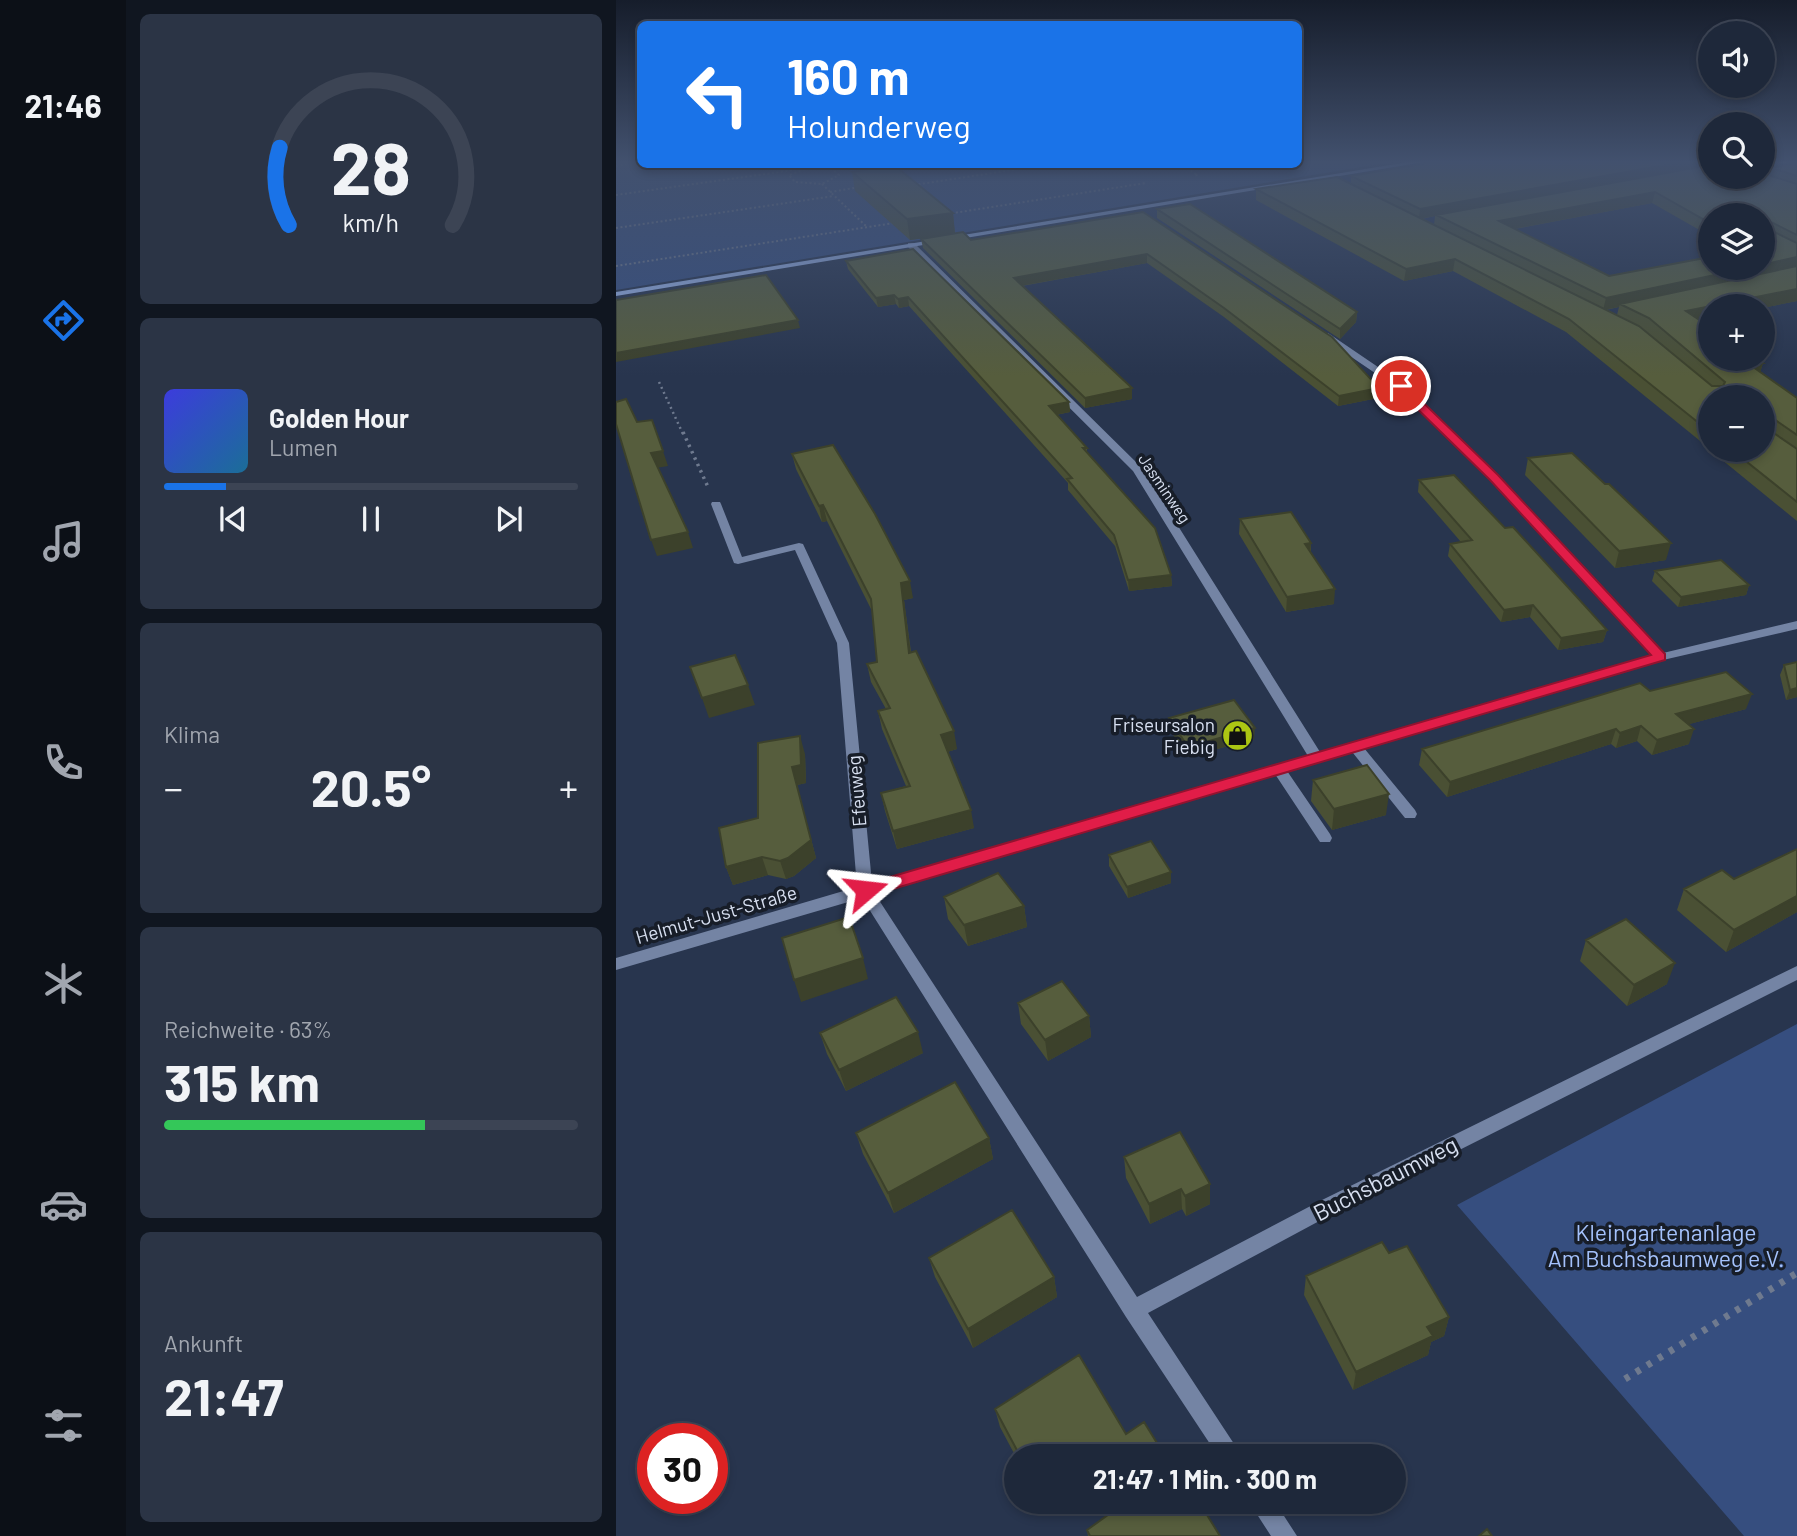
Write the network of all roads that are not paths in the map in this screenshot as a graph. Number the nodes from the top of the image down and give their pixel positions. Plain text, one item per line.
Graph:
1 (985, 233) edge
2 (911, 245) junction
3 (616, 294) edge
4 (1314, 328) edge
5 (716, 504) road end
6 (1797, 625) edge
7 (1660, 657) junction
8 (1354, 745) junction
9 (1315, 756) junction
10 (1278, 768) junction
11 (1410, 814) dead end
12 (1325, 838) dead end
13 (866, 890) junction
14 (616, 964) edge
15 (1797, 972) edge
16 (1133, 1310) junction
17 (1223, 1444) edge
18 (1269, 1514) edge
19 (1285, 1536) edge

1 - 2 street
2 - 3 street
2 - 9 street, Jasminweg
4 - 7 street
5 - 13 street, Efeuweg
6 - 7 street, Helmut-Just-Straße
7 - 8 street, Helmut-Just-Straße
8 - 9 street, Helmut-Just-Straße
8 - 11 street
9 - 10 street, Helmut-Just-Straße
10 - 12 street
10 - 13 street, Helmut-Just-Straße
13 - 14 street, Helmut-Just-Straße
13 - 16 street, Efeuweg
15 - 16 street, Buchsbaumweg
16 - 17 street
18 - 19 street

